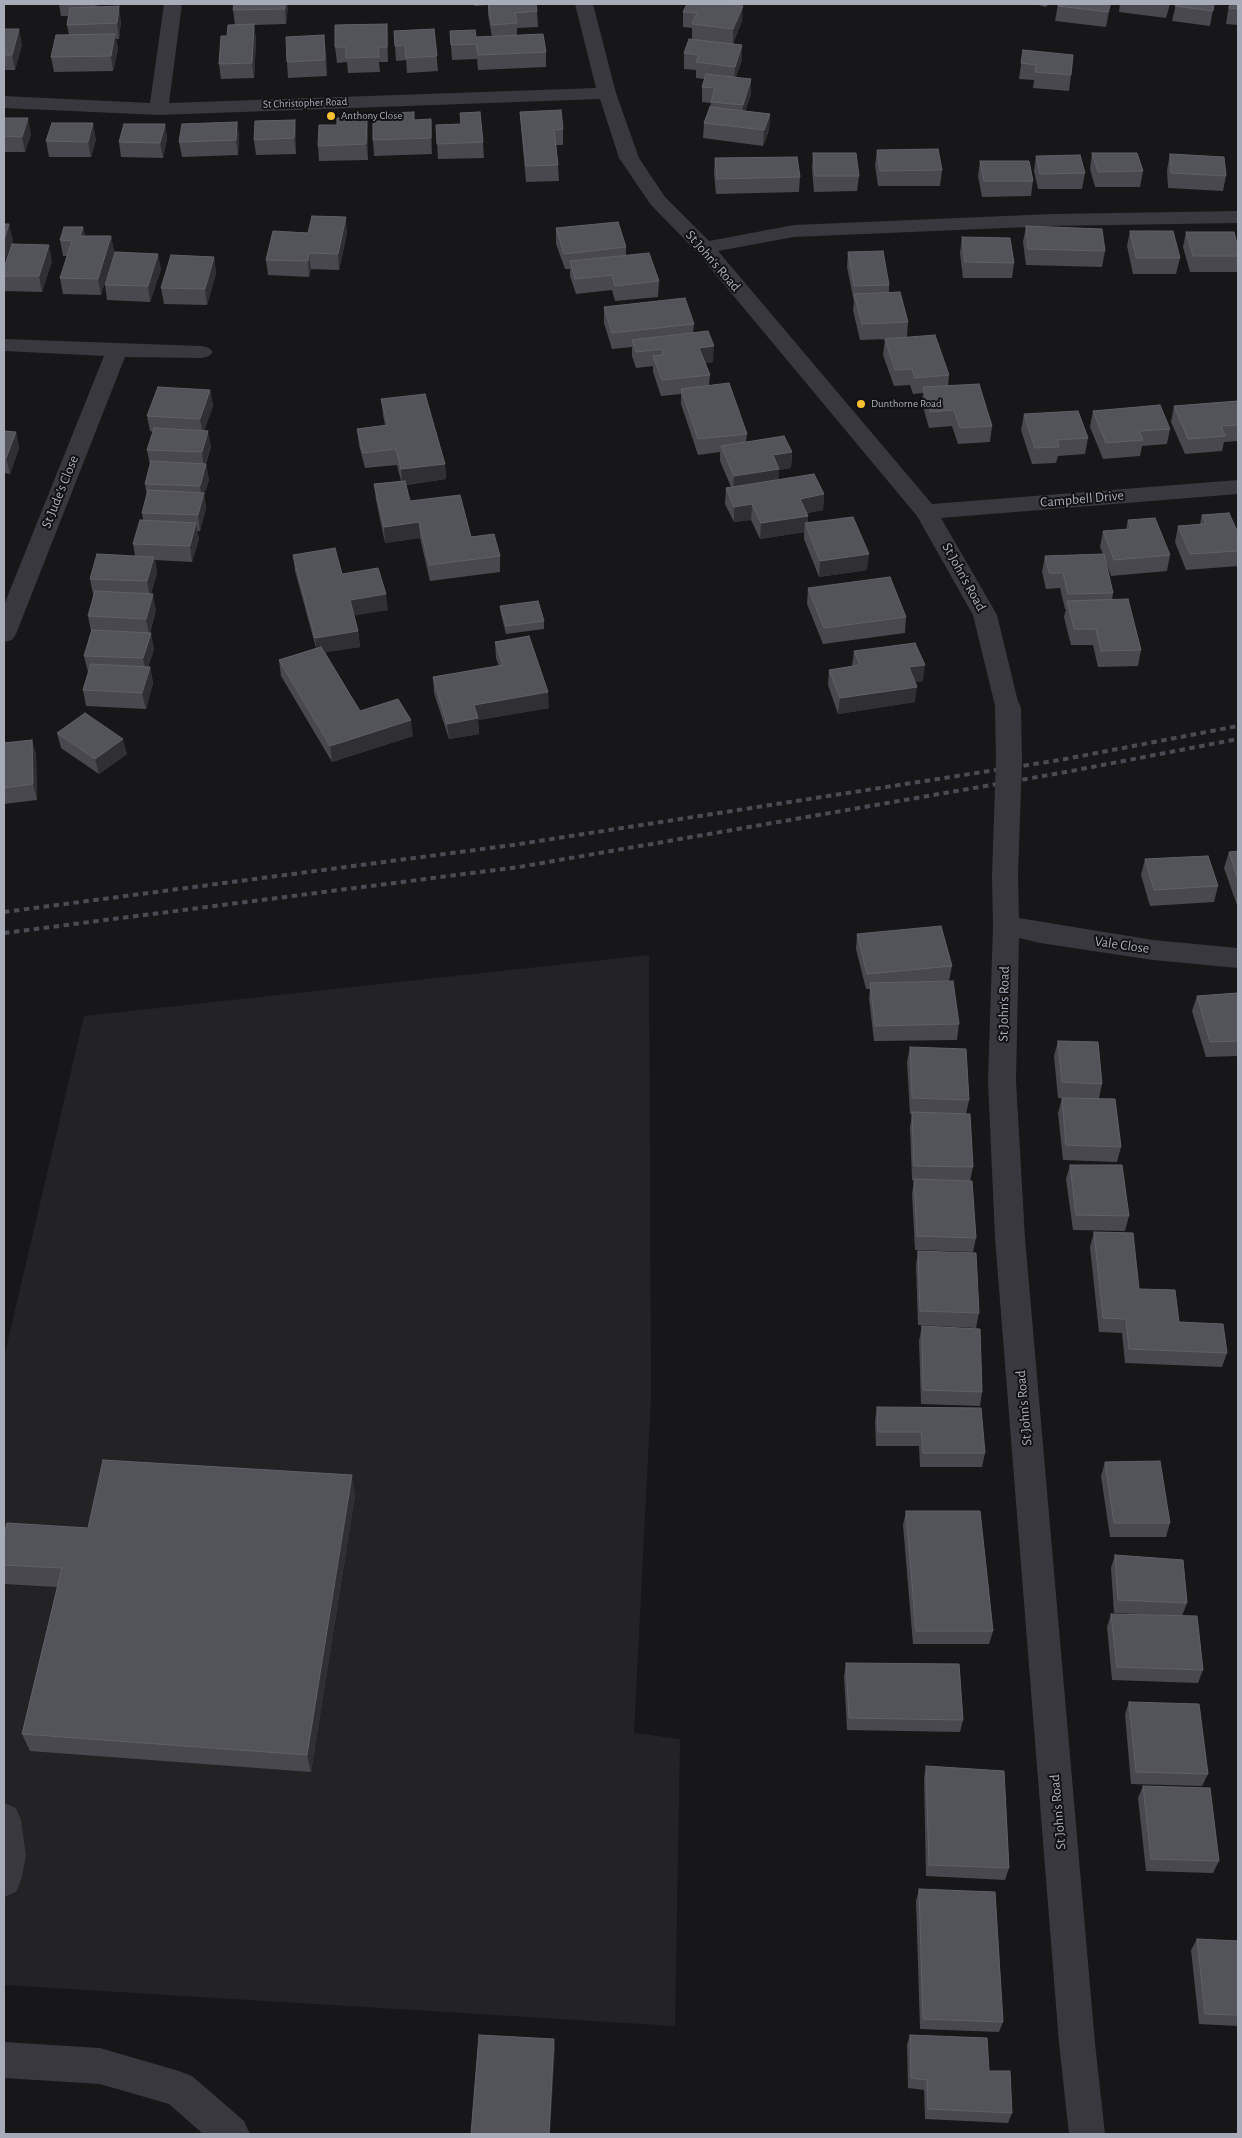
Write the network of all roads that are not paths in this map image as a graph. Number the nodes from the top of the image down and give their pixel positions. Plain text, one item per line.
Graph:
1 (174, 4) edge
2 (584, 4) edge
3 (607, 93) junction
4 (4, 102) edge
5 (159, 109) junction
6 (1238, 217) edge
7 (704, 248) junction
8 (4, 345) edge
9 (116, 350) junction
10 (202, 352) dead end
11 (1238, 487) edge
12 (926, 512) junction
13 (4, 634) edge
14 (1006, 925) junction
15 (1238, 958) edge
16 (4, 1820) edge
17 (4, 1880) edge
18 (4, 2060) edge
19 (231, 2134) edge
20 (1087, 2134) edge

1 - 5 street
2 - 3 street, St John's Road
3 - 5 street, St Christopher Road
3 - 7 street, St John's Road
4 - 5 street, St Christopher Road
6 - 7 street
7 - 12 street, St John's Road
8 - 9 street
9 - 10 street
9 - 13 street, St Jude's Close
11 - 12 street, Campbell Drive
12 - 14 street, St John's Road, bridge
14 - 15 street, Vale Close
14 - 20 street, St John's Road
16 - 17 street
18 - 19 street

